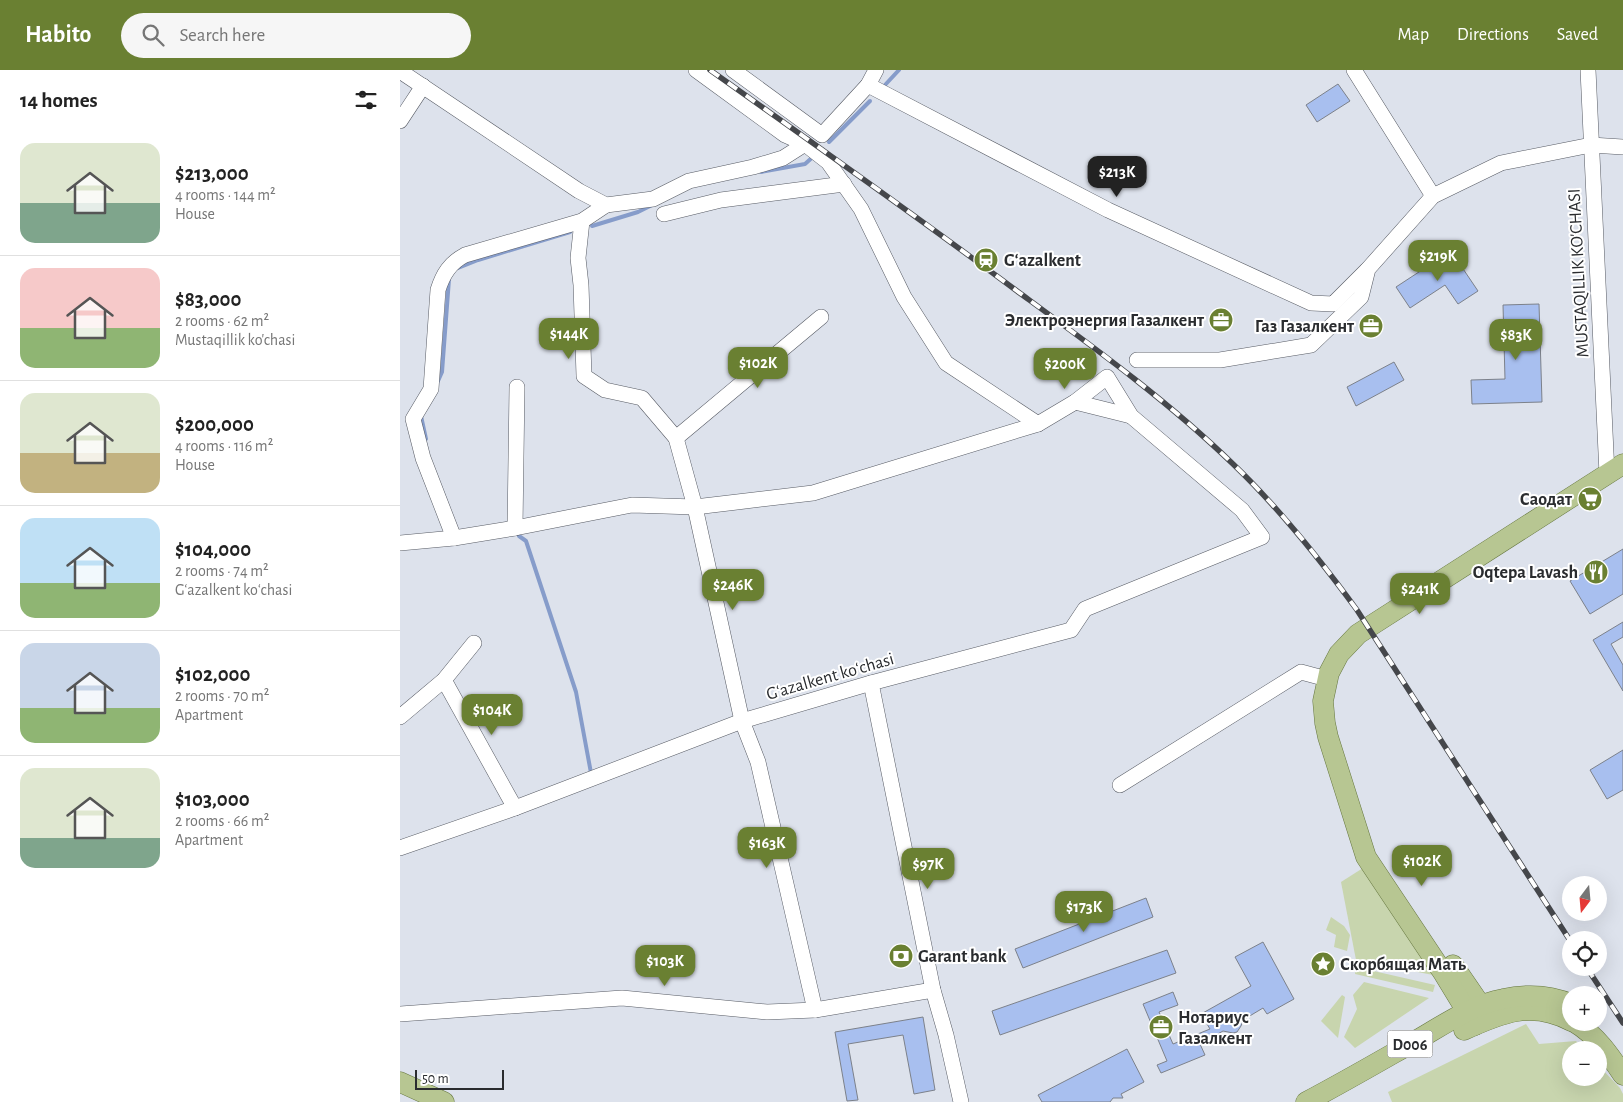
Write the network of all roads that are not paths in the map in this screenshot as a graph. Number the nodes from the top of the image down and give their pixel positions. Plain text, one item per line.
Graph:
1 (696, 70) edge
2 (733, 70) edge
3 (876, 70) edge
4 (1354, 70) edge
5 (1588, 70) edge
6 (400, 71) edge
7 (868, 85) junction
8 (423, 86) junction
9 (400, 121) edge
10 (805, 144) junction
11 (1591, 145) junction
12 (1623, 147) edge
13 (844, 184) junction
14 (1434, 196) junction
15 (606, 205) junction
16 (664, 214) dead end
17 (582, 221) junction
18 (1368, 269) junction
19 (821, 317) dead end
20 (1137, 360) dead end
21 (517, 387) dead end
22 (1075, 402) junction
23 (1131, 416) junction
24 (1038, 424) junction
25 (676, 438) junction
26 (1615, 469) edge
27 (694, 507) junction
28 (515, 528) junction
29 (454, 538) junction
30 (400, 543) edge
31 (474, 643) dead end
32 (1327, 679) junction
33 (444, 680) junction
34 (871, 683) junction
35 (400, 717) edge
36 (742, 721) junction
37 (1120, 784) dead end
38 (514, 808) junction
39 (400, 848) edge
40 (932, 990) junction
41 (1562, 1001) edge
42 (815, 1010) junction
43 (400, 1014) edge
44 (1478, 1015) junction
45 (1562, 1017) edge
46 (1585, 1031) edge
47 (1603, 1031) edge
48 (1623, 1061) edge
49 (1623, 1075) edge
50 (400, 1082) edge
51 (400, 1091) edge
52 (425, 1102) edge
53 (444, 1102) edge
54 (961, 1102) edge
55 (1306, 1102) edge
56 (1329, 1102) edge

1 - 10 street
2 - 7 street
3 - 7 street
4 - 14 street
5 - 11 street, MUSTAQILLIK KO'CHASI
6 - 8 street
7 - 18 street
8 - 9 street
8 - 15 street
10 - 13 street
10 - 15 street
11 - 12 street
11 - 14 street
11 - 26 street, MUSTAQILLIK KO'CHASI
13 - 16 street
13 - 24 street
14 - 18 street
15 - 17 street
17 - 25 street
17 - 29 street
18 - 20 street
19 - 25 street
21 - 28 street
22 - 23 street
22 - 23 street
22 - 24 street
23 - 34 street, Gʻazalkent koʻchasi
24 - 27 street
25 - 27 street
26 - 32 main road
27 - 28 street
27 - 36 street
28 - 29 street
29 - 30 street
31 - 33 street
32 - 37 street
32 - 44 main road
33 - 35 street
33 - 38 street
34 - 36 street, Gʻazalkent koʻchasi
34 - 40 street
36 - 38 street, Gʻazalkent koʻchasi
36 - 42 street
38 - 39 street, Gʻazalkent koʻchasi
40 - 42 street
40 - 54 street
41 - 44 main road, D006
42 - 43 street
44 - 45 main road, D006
44 - 55 main road, D006
44 - 56 main road, D006
46 - 49 main road, D006
47 - 48 main road
50 - 53 main road
51 - 52 main road

